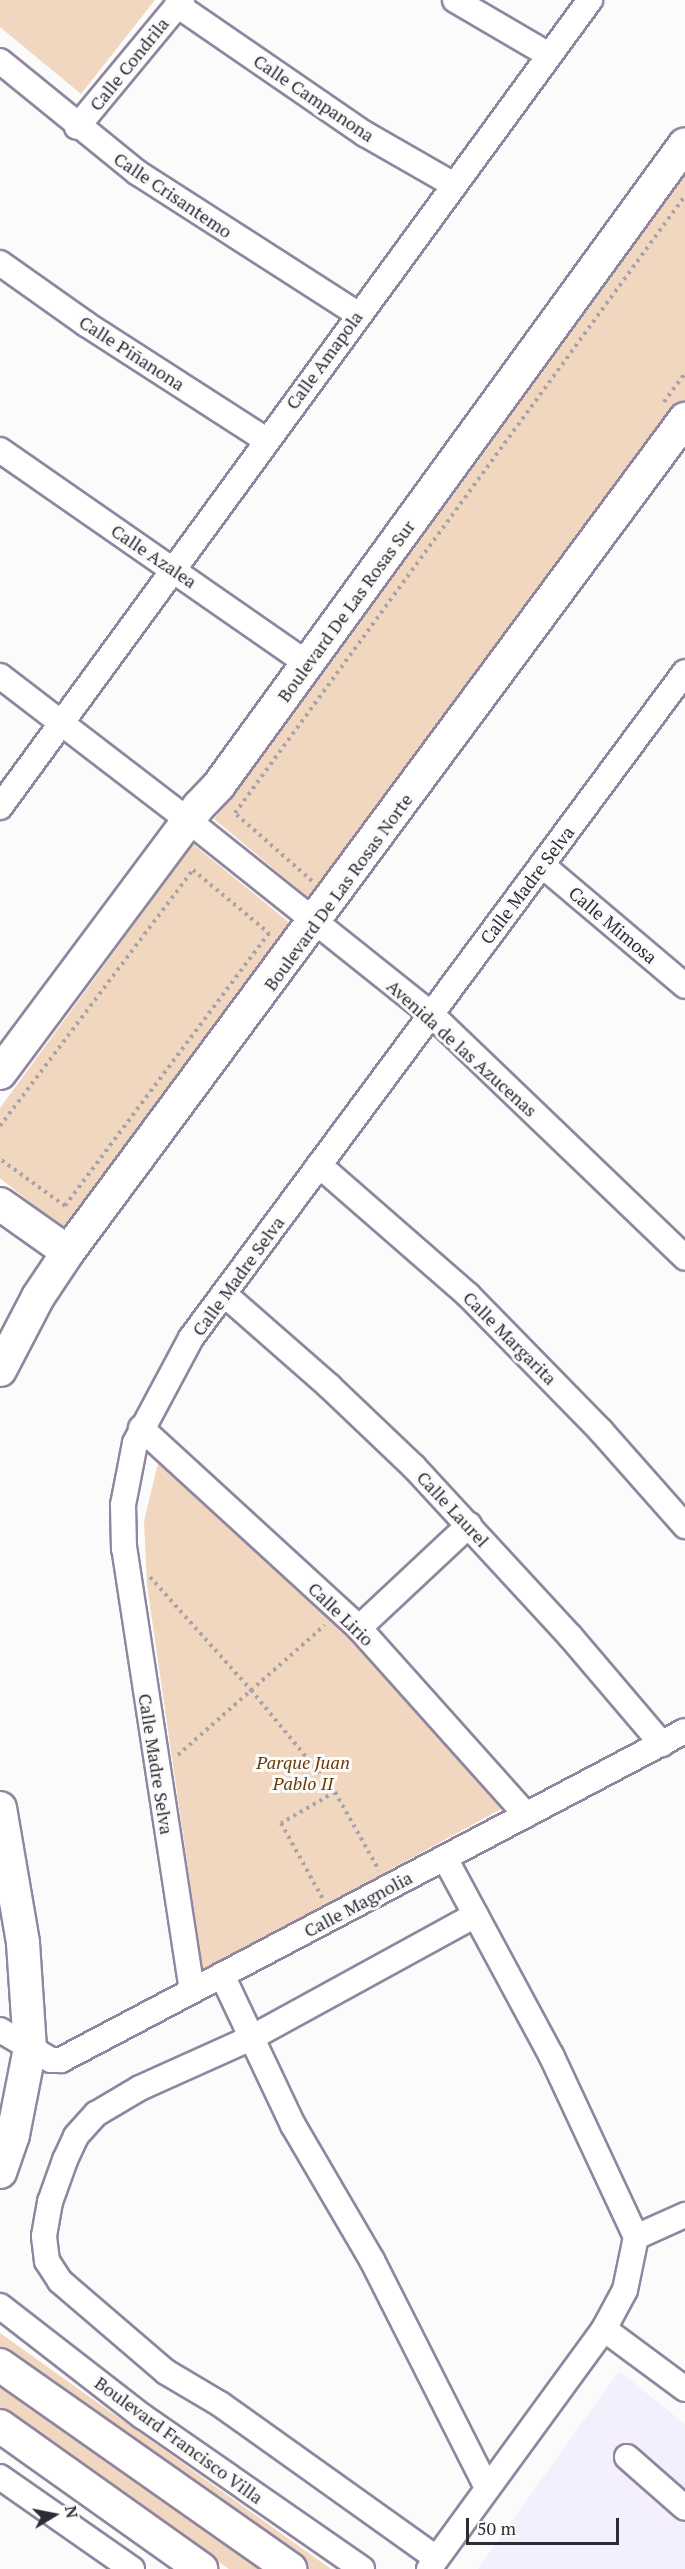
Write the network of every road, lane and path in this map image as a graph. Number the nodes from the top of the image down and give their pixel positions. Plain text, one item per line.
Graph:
1 (455, 0) edge
2 (590, 0) edge
3 (180, 3) edge
4 (549, 55) junction
5 (0, 61) edge
6 (77, 127) junction
7 (685, 144) edge
8 (454, 185) junction
9 (685, 196) edge
10 (0, 263) edge
11 (358, 314) junction
12 (685, 373) edge
13 (671, 415) edge
14 (266, 440) junction
15 (0, 450) edge
16 (173, 568) junction
17 (308, 664) junction
18 (685, 672) edge
19 (0, 676) edge
20 (61, 723) junction
21 (0, 807) edge
22 (189, 820) junction
23 (542, 865) junction
24 (316, 884) dead end
25 (316, 923) junction
26 (685, 986) edge
27 (431, 1014) junction
28 (0, 1073) edge
29 (0, 1125) edge
30 (0, 1159) edge
31 (319, 1165) junction
32 (0, 1204) edge
33 (68, 1252) junction
34 (685, 1258) edge
35 (224, 1294) junction
36 (0, 1370) edge
37 (141, 1428) junction
38 (469, 1525) junction
39 (685, 1526) edge
40 (149, 1565) dead end
41 (149, 1576) junction
42 (151, 1587) dead end
43 (330, 1620) dead end
44 (359, 1628) junction
45 (251, 1690) junction
46 (685, 1731) edge
47 (176, 1744) dead end
48 (662, 1744) junction
49 (177, 1755) junction
50 (179, 1767) dead end
51 (335, 1792) junction
52 (0, 1808) edge
53 (526, 1815) junction
54 (445, 1858) junction
55 (390, 1865) dead end
56 (379, 1871) junction
57 (370, 1876) dead end
58 (332, 1895) dead end
59 (323, 1900) junction
60 (313, 1906) dead end
61 (476, 1915) junction
62 (222, 1975) junction
63 (192, 1991) junction
64 (0, 2030) edge
65 (251, 2038) junction
66 (30, 2048) junction
67 (0, 2172) edge
68 (685, 2215) edge
69 (636, 2237) junction
70 (0, 2306) edge
71 (604, 2329) junction
72 (0, 2366) edge
73 (685, 2389) edge
74 (0, 2426) edge
75 (627, 2457) dead end
76 (0, 2477) edge
77 (487, 2488) junction
78 (685, 2508) edge
79 (433, 2564) edge
80 (132, 2569) edge
81 (201, 2569) edge
82 (290, 2569) edge
83 (362, 2569) edge

1 - 4 street
2 - 4 street, Calle Amapola
3 - 6 street, Calle Condrila
3 - 8 street, Calle Campanona
4 - 8 street, Calle Amapola
5 - 6 street, Calle Crisantemo
6 - 11 street, Calle Crisantemo
7 - 17 main road, Boulevard De Las Rosas Sur
8 - 11 street, Calle Amapola
9 - 24 path
10 - 14 street, Calle Piñanona
11 - 14 street, Calle Amapola
12 - 13 path
13 - 25 main road, Boulevard De Las Rosas Norte
14 - 16 street, Calle Amapola
15 - 16 street, Calle Azalea
16 - 17 street, Calle Azalea
16 - 20 street, Calle Amapola
17 - 22 main road, Boulevard De Las Rosas Sur
18 - 23 street, Calle Madre Selva
19 - 20 street, Avenida de las Azucenas
20 - 21 street, Calle Amapola
20 - 22 street, Avenida de las Azucenas
22 - 25 street, Avenida de las Azucenas
22 - 28 main road, Boulevard De Las Rosas Sur
23 - 26 street, Calle Mimosa
23 - 27 street, Calle Madre Selva
25 - 27 street, Avenida de las Azucenas
25 - 33 main road, Boulevard De Las Rosas Norte
27 - 31 street, Calle Madre Selva
27 - 34 street, Avenida de las Azucenas
29 - 30 path
31 - 35 street, Calle Madre Selva
31 - 39 street, Calle Margarita
32 - 33 main road
33 - 36 main road, Boulevard De Las Rosas Norte
35 - 37 street, Calle Madre Selva
35 - 38 street, Calle Laurel
37 - 44 street, Calle Lirio
37 - 63 street, Calle Madre Selva
38 - 44 street
38 - 48 street, Calle Laurel
40 - 41 path
41 - 42 path
41 - 45 path
43 - 45 path
44 - 53 street, Calle Lirio
45 - 49 path
45 - 51 path
46 - 48 street, Calle Magnolia
47 - 49 path
48 - 53 street, Calle Magnolia
49 - 50 path
51 - 56 path
51 - 59 path
52 - 66 main road
53 - 54 street, Calle Magnolia
54 - 61 street
54 - 62 street, Calle Magnolia
55 - 56 path
56 - 57 path
58 - 59 path
59 - 60 path
61 - 65 street
61 - 69 street
62 - 63 street, Calle Magnolia
62 - 65 street
63 - 66 street, Calle Magnolia
64 - 66 street, Calle Magnolia
65 - 77 street
65 - 79 street
66 - 67 main road
68 - 69 street
69 - 71 street
70 - 83 street, Boulevard Francisco Villa
71 - 73 street
71 - 77 street
72 - 82 main road
74 - 81 main road
75 - 78 street
76 - 80 street
77 - 79 street

